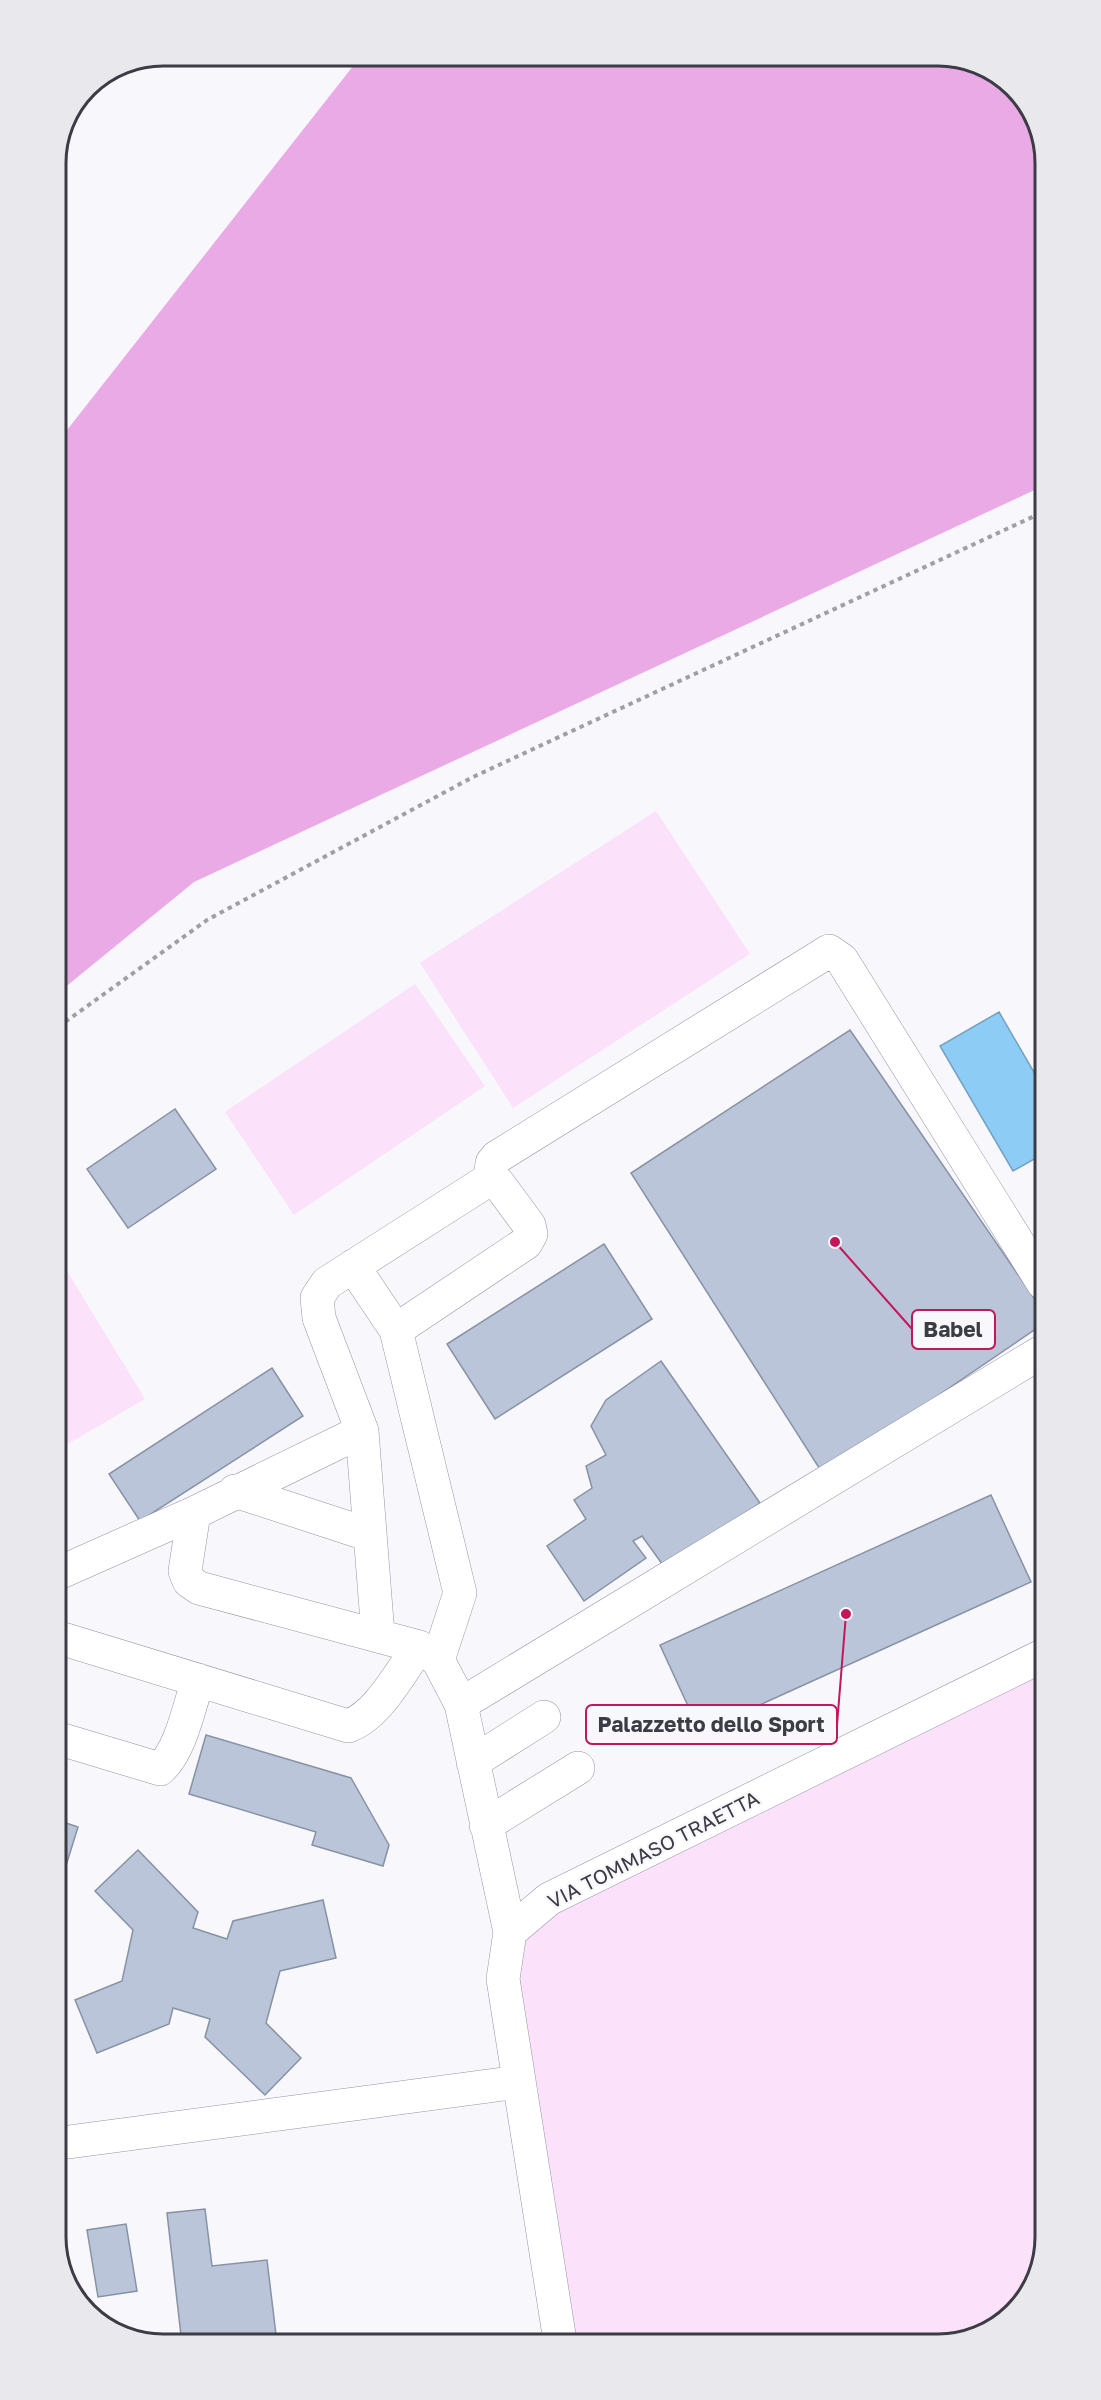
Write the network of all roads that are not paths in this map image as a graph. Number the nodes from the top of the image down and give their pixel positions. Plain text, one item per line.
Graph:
1 (490, 1179) junction
2 (353, 1266) junction
3 (1035, 1270) edge
4 (396, 1330) junction
5 (1035, 1356) edge
6 (362, 1431) junction
7 (236, 1491) junction
8 (194, 1513) junction
9 (370, 1534) junction
10 (66, 1570) edge
11 (378, 1635) junction
12 (66, 1640) edge
13 (429, 1653) junction
14 (1035, 1659) edge
15 (198, 1680) junction
16 (461, 1704) junction
17 (544, 1717) dead end
18 (66, 1741) edge
19 (473, 1762) junction
20 (578, 1768) dead end
21 (486, 1825) junction
22 (510, 1932) junction
23 (519, 2082) junction
24 (66, 2142) edge
25 (559, 2334) edge

1 - 2 street
1 - 3 street
1 - 4 street
2 - 4 street
2 - 6 street
4 - 13 street
5 - 16 street
6 - 7 street
6 - 9 street
7 - 8 street
7 - 9 street
8 - 10 street
8 - 11 street
9 - 11 street
11 - 13 street
12 - 15 street
13 - 15 street
13 - 16 street
14 - 22 street, VIA TOMMASO TRAETTA
15 - 18 street
16 - 19 street
17 - 19 street
19 - 21 street
20 - 21 street
21 - 22 street
22 - 23 street
23 - 24 street
23 - 25 street

